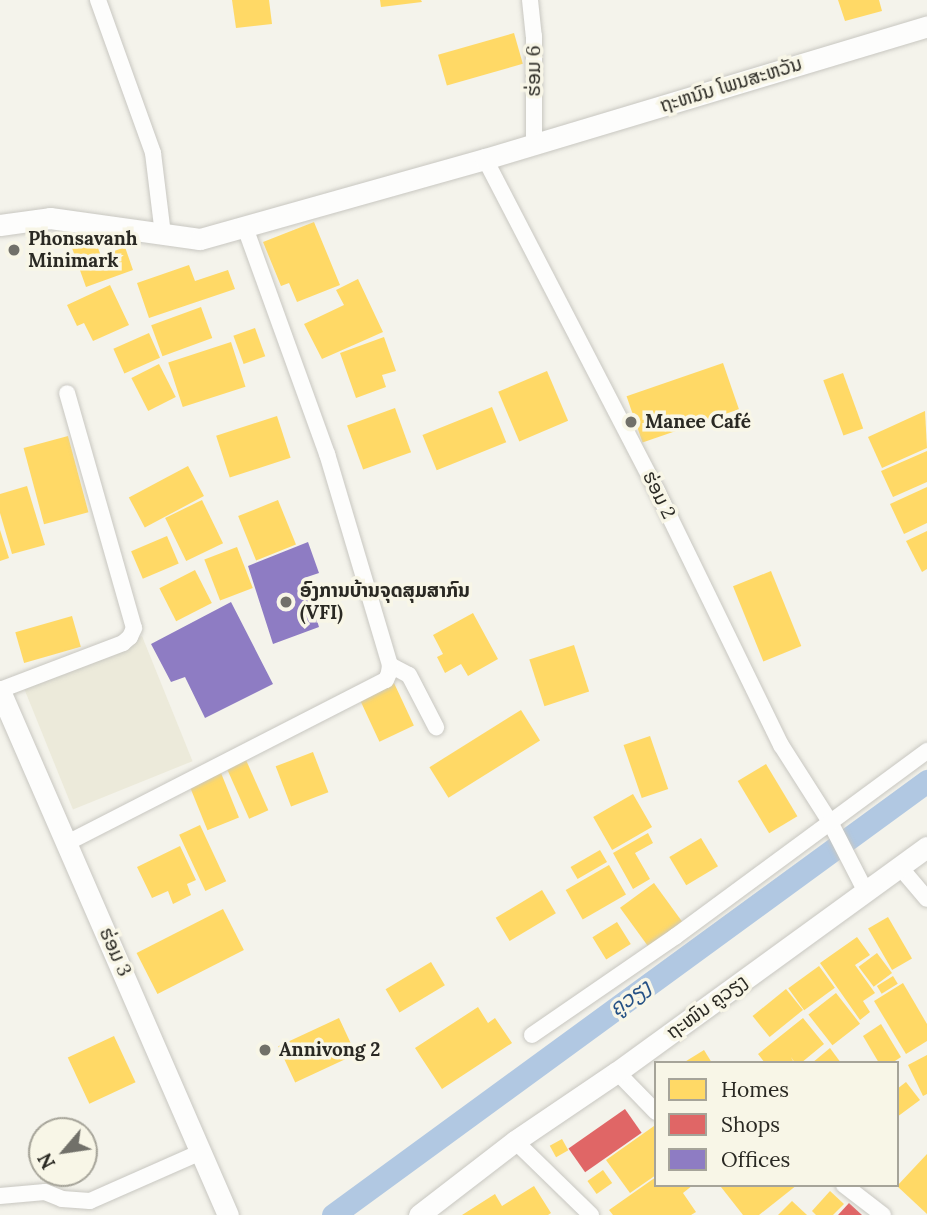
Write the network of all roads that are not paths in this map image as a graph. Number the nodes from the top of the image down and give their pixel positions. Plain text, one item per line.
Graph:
1 (99, 0) edge
2 (530, 0) edge
3 (927, 26) edge
4 (534, 142) junction
5 (485, 159) junction
6 (0, 225) edge
7 (246, 228) junction
8 (163, 234) junction
9 (67, 393) dead end
10 (390, 664) junction
11 (0, 691) edge
12 (436, 727) dead end
13 (927, 751) edge
14 (832, 826) junction
15 (67, 843) junction
16 (927, 847) edge
17 (899, 866) junction
18 (862, 884) junction
19 (927, 899) edge
20 (532, 1035) dead end
21 (617, 1072) junction
22 (654, 1110) edge
23 (515, 1141) junction
24 (201, 1152) junction
25 (847, 1187) edge
26 (0, 1196) edge
27 (228, 1215) edge
28 (419, 1215) edge
29 (591, 1215) edge
30 (883, 1215) edge

1 - 8 street
2 - 4 street, ຮ່ອມ 6
3 - 4 street, ຖະຫນົນ ໂພນສະຫວັນ
4 - 5 street, ຖະຫນົນ ໂພນສະຫວັນ
5 - 7 street, ຖະຫນົນ ໂພນສະຫວັນ
5 - 14 street, ຮ່ອມ 2
6 - 8 street, ຖະຫນົນ ໂພນສະຫວັນ
7 - 8 street, ຖະຫນົນ ໂພນສະຫວັນ
7 - 10 street
9 - 11 street
10 - 12 street
10 - 15 street
11 - 15 street, ຮ່ອມ 3
13 - 14 street
14 - 18 street, ຮ່ອມ 2
14 - 20 street
15 - 24 street, ຮ່ອມ 3
16 - 17 street, ຖະໜົນ ຄູວຽງ
17 - 18 street, ຖະໜົນ ຄູວຽງ
17 - 19 street
18 - 21 street, ຖະໜົນ ຄູວຽງ
21 - 22 street
21 - 23 street, ຖະໜົນ ຄູວຽງ
23 - 28 street, ຖະໜົນ ຄູວຽງ
23 - 29 street
24 - 26 street
24 - 27 street, ຮ່ອມ 3
25 - 30 street

